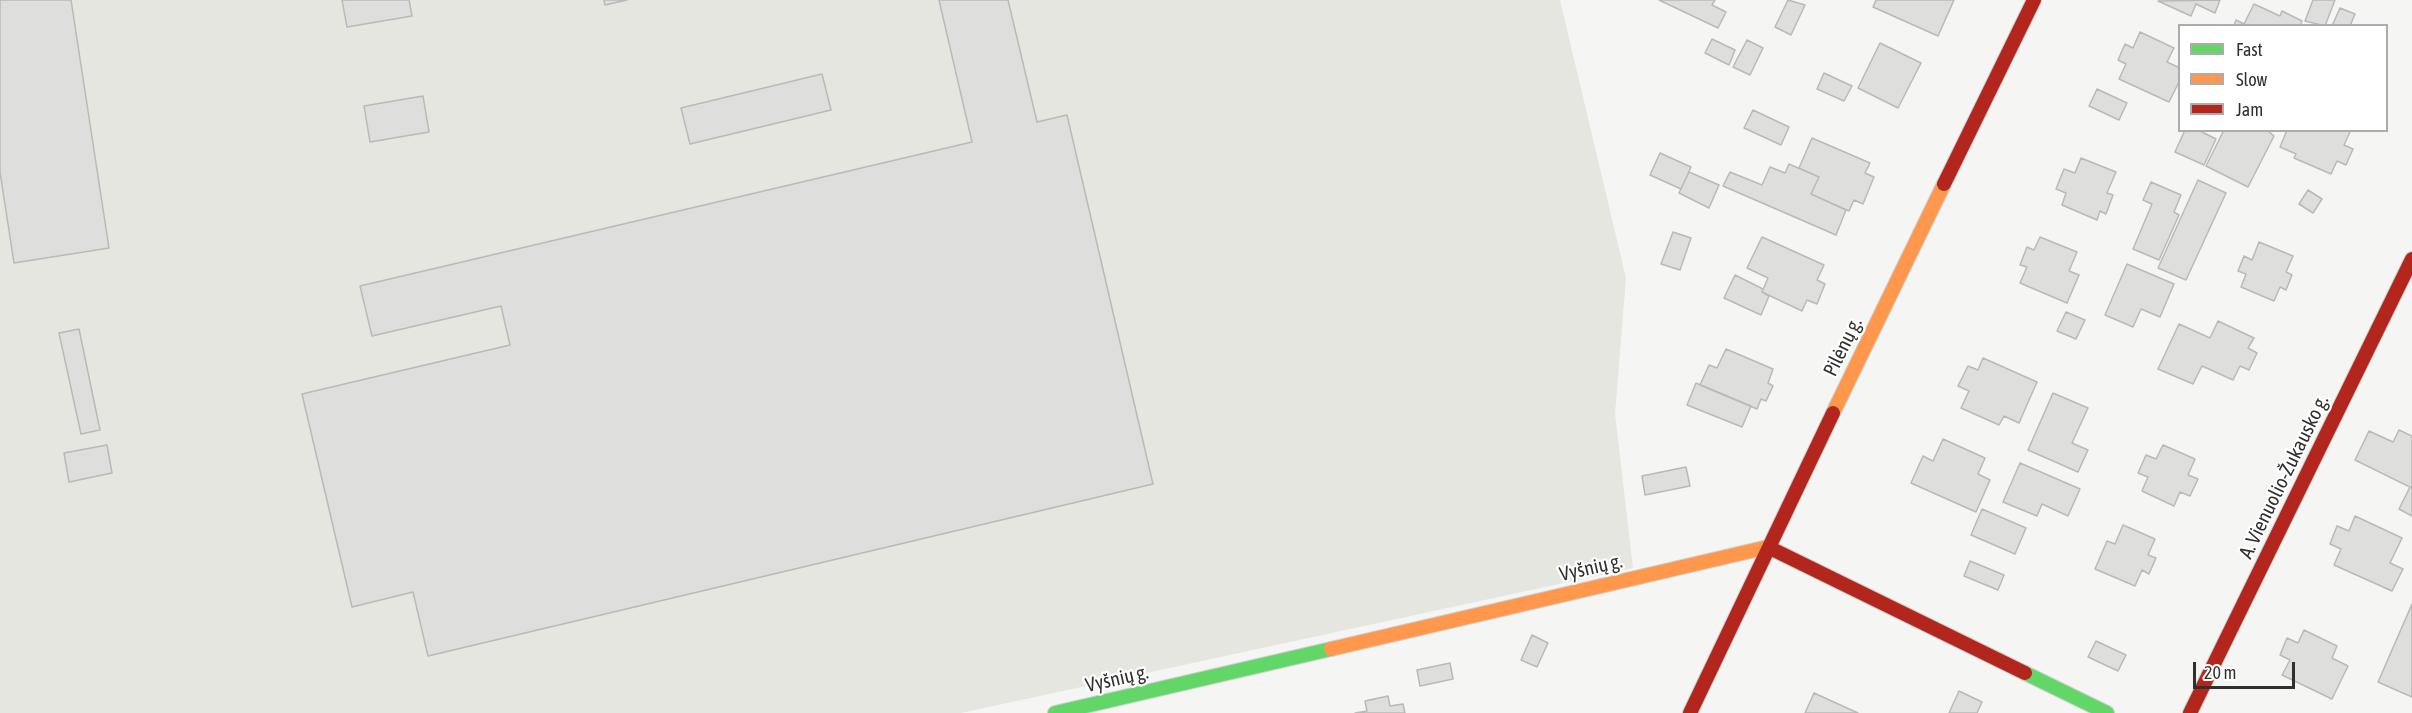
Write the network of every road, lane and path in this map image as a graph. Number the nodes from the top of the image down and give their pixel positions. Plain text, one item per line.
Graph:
1 (2034, 0) edge
2 (2412, 259) edge
3 (1768, 547) junction
4 (1054, 713) edge
5 (1690, 713) edge
6 (2107, 713) edge
7 (2190, 713) edge

1 - 3 street, Pilėnų g.
2 - 7 street, A. Vienuolio-Žukausko g.
3 - 4 street, Vyšnių g.
3 - 5 street, Pilėnų g.
3 - 6 street

